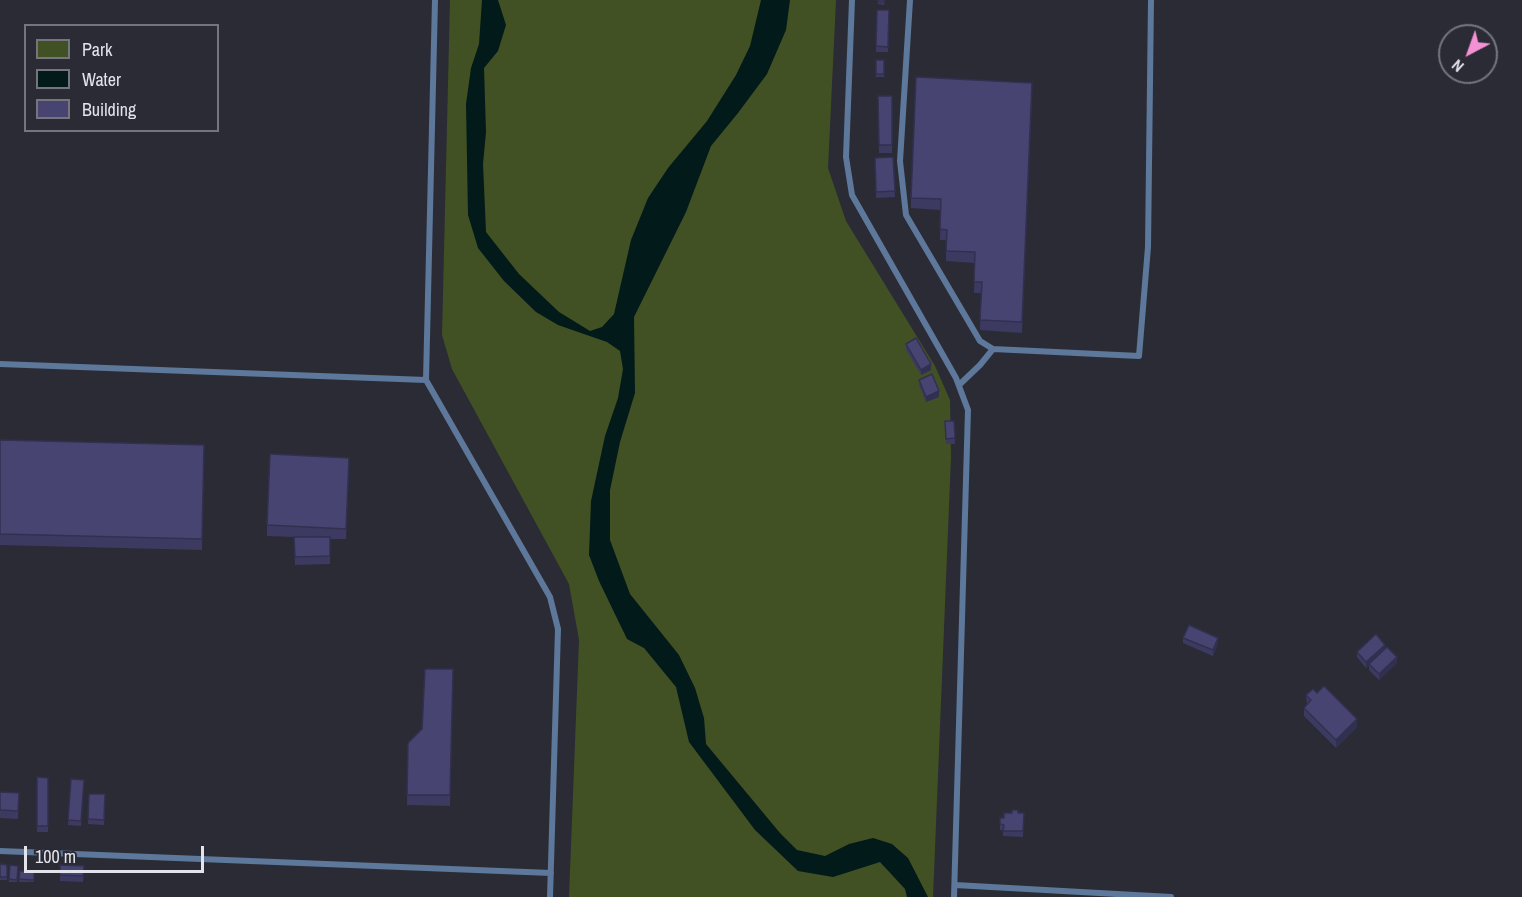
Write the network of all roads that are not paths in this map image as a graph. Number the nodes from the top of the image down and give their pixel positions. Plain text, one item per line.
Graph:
1 (435, 0) edge
2 (852, 0) edge
3 (910, 0) edge
4 (1151, 0) edge
5 (993, 349) junction
6 (0, 364) edge
7 (426, 380) junction
8 (959, 385) junction
9 (0, 851) edge
10 (551, 873) junction
11 (955, 885) junction
12 (550, 897) edge
13 (954, 897) edge
14 (1171, 897) edge

1 - 7 lane
2 - 8 lane
3 - 5 lane
4 - 5 lane
5 - 8 lane
6 - 7 lane
7 - 10 lane
8 - 11 lane
9 - 10 lane
10 - 12 lane
11 - 13 lane
11 - 14 lane

